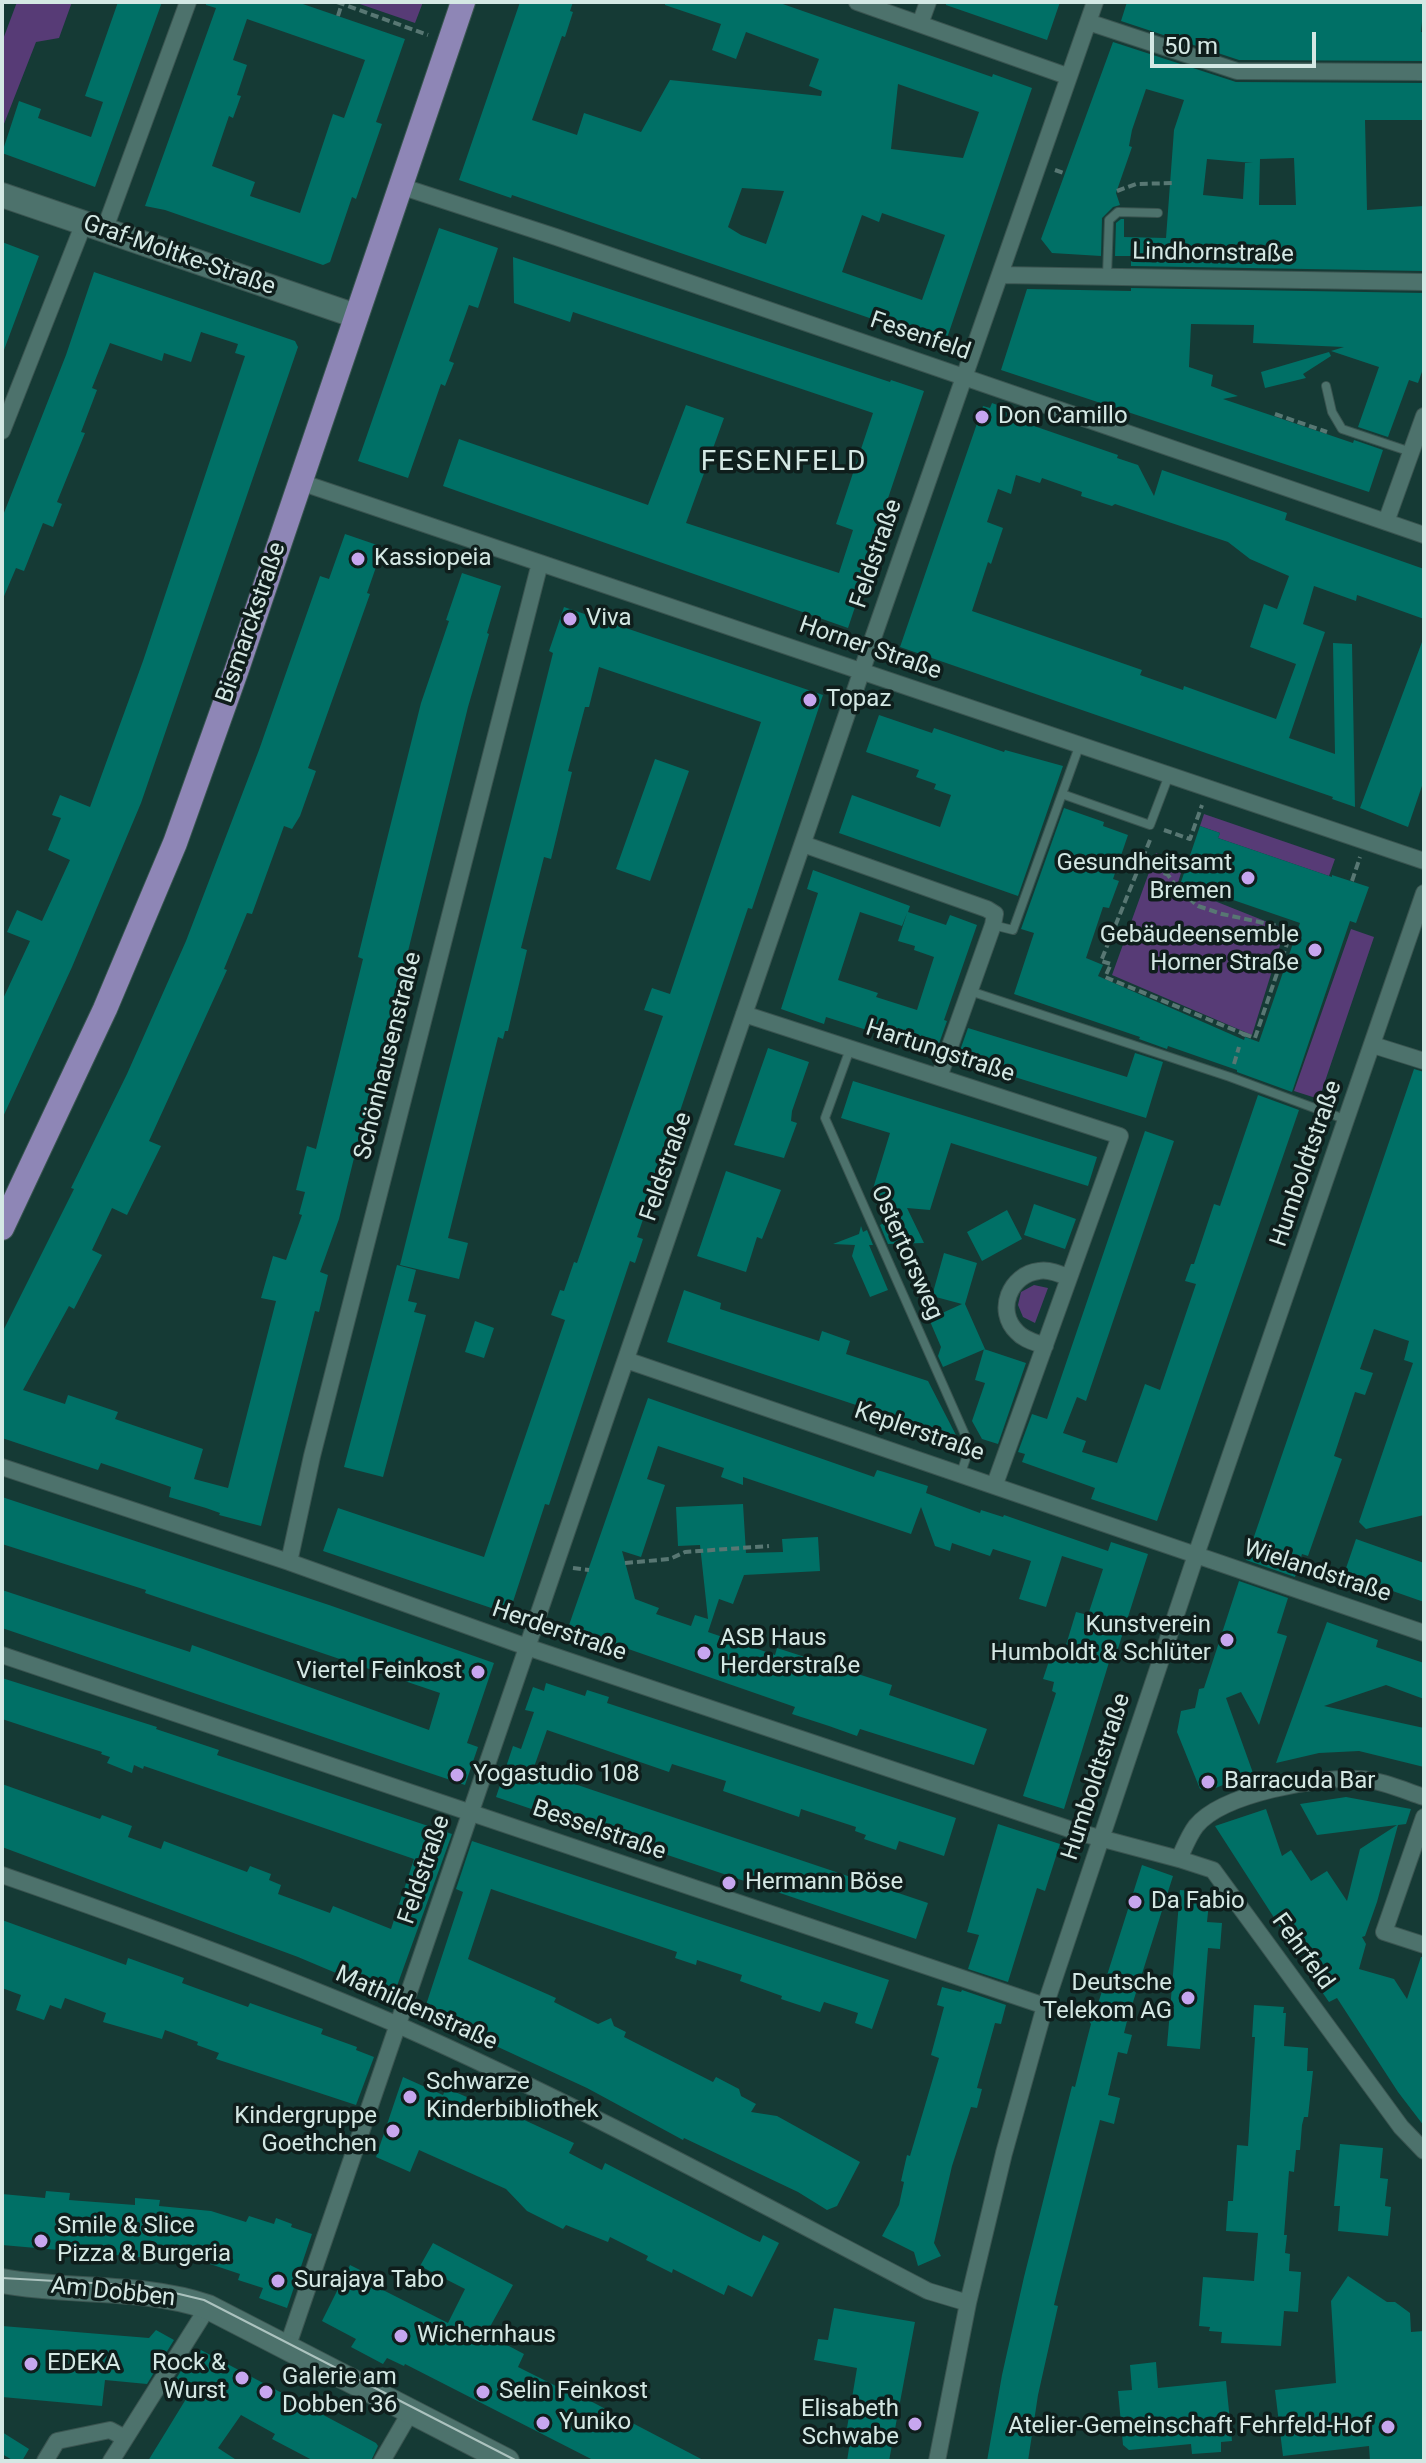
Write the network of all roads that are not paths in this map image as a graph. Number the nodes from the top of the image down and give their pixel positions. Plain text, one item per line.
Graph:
1 (188, 2) edge
2 (463, 2) edge
3 (857, 2) edge
4 (928, 2) edge
5 (1095, 2) edge
6 (1088, 22) junction
7 (920, 24) junction
8 (1424, 72) edge
9 (1067, 76) junction
10 (400, 186) junction
11 (2, 195) edge
12 (1158, 213) dead end
13 (94, 227) junction
14 (1000, 275) junction
15 (1107, 276) junction
16 (1424, 282) edge
17 (356, 316) junction
18 (963, 378) junction
19 (1326, 386) dead end
20 (1424, 416) edge
21 (2, 431) edge
22 (1411, 452) junction
23 (300, 482) junction
24 (1386, 522) junction
25 (1424, 535) edge
26 (540, 563) junction
27 (862, 672) junction
28 (1080, 744) junction
29 (1169, 774) junction
30 (1062, 794) junction
31 (803, 844) junction
32 (1424, 861) edge
33 (1424, 893) edge
34 (993, 925) junction
35 (969, 991) junction
36 (744, 1014) junction
37 (1373, 1045) junction
38 (850, 1048) junction
39 (1424, 1061) edge
40 (939, 1077) junction
41 (1348, 1120) junction
42 (2, 1228) edge
43 (1069, 1278) junction
44 (1045, 1346) junction
45 (626, 1360) junction
46 (2, 1467) edge
47 (961, 1473) junction
48 (995, 1484) junction
49 (1196, 1555) junction
50 (289, 1562) junction
51 (1424, 1633) edge
52 (527, 1647) junction
53 (2, 1655) edge
54 (1424, 1797) edge
55 (470, 1812) junction
56 (1424, 1817) edge
57 (1102, 1838) junction
58 (1179, 1859) junction
59 (2, 1875) edge
60 (1424, 1945) edge
61 (1045, 2006) junction
62 (397, 2025) junction
63 (1424, 2151) edge
64 (6, 2284) edge
65 (968, 2303) junction
66 (208, 2307) junction
67 (287, 2348) junction
68 (411, 2411) junction
69 (125, 2438) junction
70 (45, 2461) edge
71 (111, 2461) edge
72 (382, 2461) edge
73 (507, 2461) edge
74 (937, 2461) edge

1 - 13 street
2 - 10 main road, Bismarckstraße
3 - 7 street
4 - 7 street
5 - 6 street, Feldstraße
6 - 8 street
6 - 9 street, Feldstraße
7 - 9 street
9 - 14 street, Feldstraße
10 - 17 main road, Bismarckstraße
10 - 18 street, Fesenfeld
11 - 13 street, Graf-Moltke-Straße
12 - 15 lane
13 - 17 street, Graf-Moltke-Straße
13 - 21 street
14 - 15 street, Lindhornstraße
14 - 18 street, Feldstraße
15 - 16 street, Lindhornstraße
17 - 23 main road, Bismarckstraße
18 - 24 street, Fesenfeld
18 - 27 street, Feldstraße
19 - 22 lane
20 - 22 street
22 - 24 street
23 - 26 street, Horner Straße
23 - 42 main road, Bismarckstraße
24 - 25 street, Fesenfeld
26 - 27 street, Horner Straße
26 - 50 street, Schönhausenstraße
27 - 28 street, Horner Straße
27 - 31 street, Feldstraße
28 - 29 street, Horner Straße
28 - 30 lane
29 - 30 lane
29 - 32 street, Horner Straße
30 - 34 lane
31 - 34 street
31 - 36 street, Feldstraße
33 - 37 street, Humboldtstraße
34 - 35 street
35 - 40 street
35 - 41 lane
36 - 38 street, Hartungstraße
36 - 45 street, Feldstraße
37 - 39 street
37 - 41 street, Humboldtstraße
38 - 40 street, Hartungstraße
38 - 47 lane, Ostertorsweg
40 - 43 street, Hartungstraße
41 - 49 street, Humboldtstraße
43 - 44 street
43 - 44 street
44 - 48 street
45 - 47 street, Keplerstraße
45 - 52 street, Feldstraße
46 - 50 street, Herderstraße
47 - 48 street, Keplerstraße
48 - 49 street, Keplerstraße
49 - 51 street, Wielandstraße
49 - 57 street, Humboldtstraße
50 - 52 street, Herderstraße
52 - 55 street, Feldstraße
52 - 57 street, Herderstraße
53 - 55 street, Besselstraße
54 - 58 street
55 - 61 street, Besselstraße
55 - 62 street, Feldstraße
56 - 60 street
57 - 58 street, Fehrfeld
57 - 61 street, Humboldtstraße
58 - 63 street, Fehrfeld
59 - 62 street, Mathildenstraße
61 - 65 street, Humboldtstraße
62 - 65 street, Mathildenstraße
62 - 67 street, Feldstraße
64 - 66 street, Am Dobben
65 - 74 street, Humboldtstraße
66 - 67 street, Am Dobben
66 - 69 street
67 - 68 street, Am Dobben
68 - 72 street
68 - 73 street, Am Dobben
69 - 70 street
69 - 71 street

